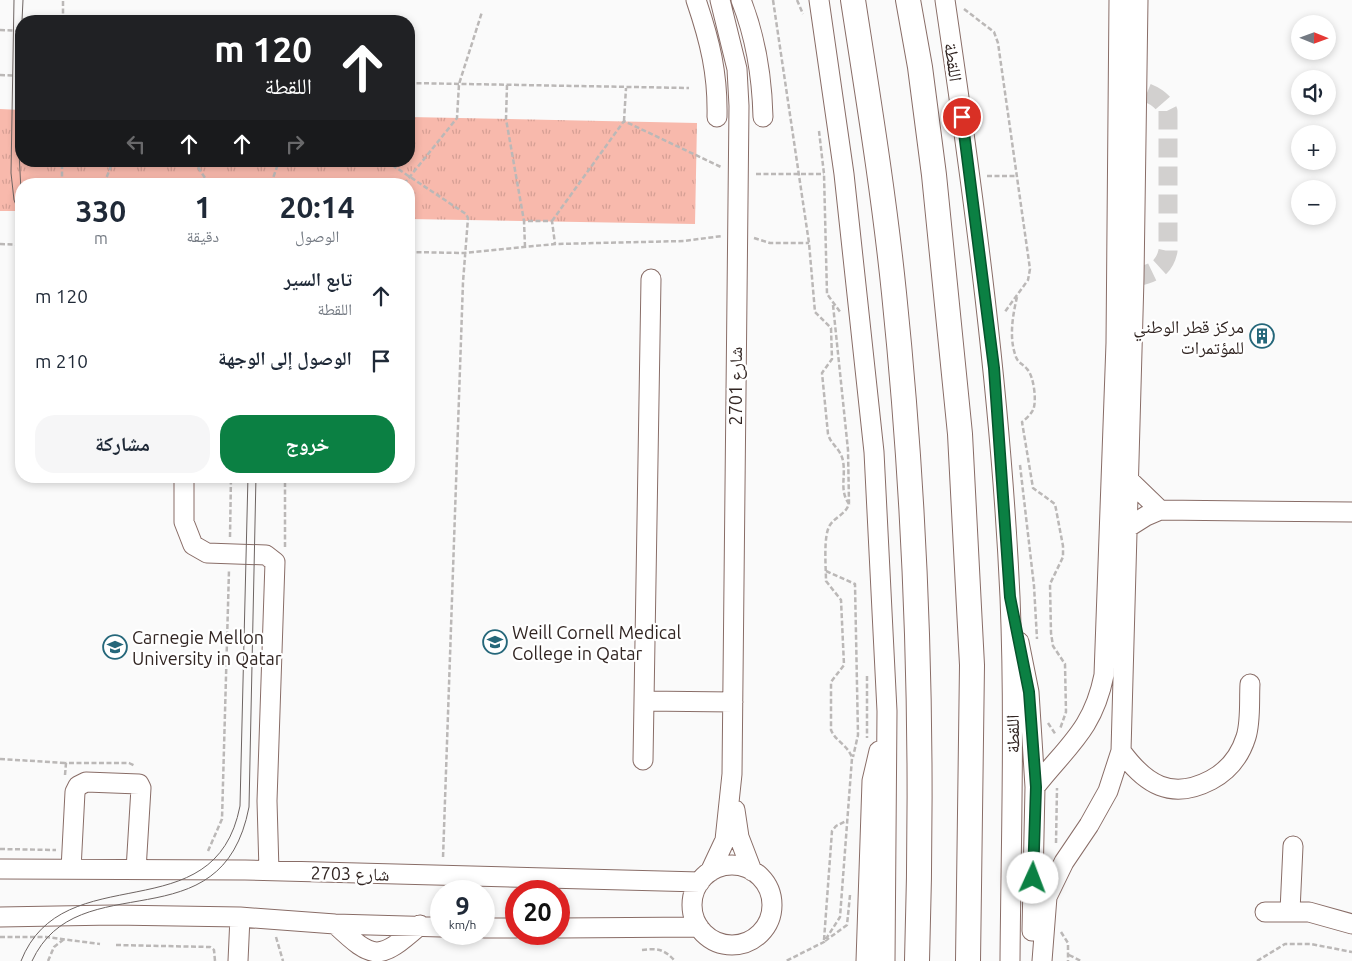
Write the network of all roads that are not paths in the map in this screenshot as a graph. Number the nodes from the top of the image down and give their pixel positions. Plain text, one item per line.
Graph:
1 (696, 0) edge
2 (720, 0) edge
3 (742, 0) edge
4 (819, 0) edge
5 (854, 0) edge
6 (908, 0) edge
7 (1119, 0) edge
8 (1138, 0) edge
9 (954, 4) edge
10 (762, 117) dead end
11 (717, 118) dead end
12 (651, 279) dead end
13 (1130, 481) junction
14 (187, 483) edge
15 (1160, 510) junction
16 (1352, 512) edge
17 (1127, 528) junction
18 (1010, 597) junction
19 (1250, 684) dead end
20 (644, 702) junction
21 (733, 702) junction
22 (887, 711) junction
23 (1121, 751) junction
24 (643, 760) dead end
25 (732, 774) junction
26 (1036, 787) junction
27 (1293, 846) dead end
28 (0, 869) edge
29 (71, 870) junction
30 (136, 870) junction
31 (269, 871) junction
32 (752, 871) junction
33 (705, 877) junction
34 (1290, 911) junction
35 (1265, 912) dead end
36 (1038, 914) junction
37 (0, 917) edge
38 (240, 917) junction
39 (335, 924) junction
40 (1352, 924) edge
41 (420, 925) junction
42 (430, 926) edge
43 (570, 928) edge
44 (706, 934) junction
45 (748, 942) junction
46 (238, 961) edge
47 (720, 961) edge
48 (739, 961) edge
49 (866, 961) edge
50 (885, 961) edge
51 (917, 961) edge
52 (968, 961) edge
53 (1010, 961) edge
54 (1031, 961) edge
55 (1042, 961) edge

1 - 11 street
2 - 21 street, شارع 2701
3 - 10 street
4 - 22 street
5 - 51 main road
6 - 52 main road, اللقطة
7 - 26 street
8 - 13 street
9 - 18 street, اللقطة
12 - 20 street
13 - 15 street
13 - 17 street
14 - 31 street
15 - 16 street
15 - 17 street
17 - 23 street
18 - 26 street
18 - 53 street, اللقطة
19 - 23 street
20 - 21 street
20 - 24 street
21 - 25 street, شارع 2701
22 - 49 street
22 - 50 street
23 - 36 street
25 - 32 street, شارع 2701
25 - 33 street, شارع 2701
26 - 36 street
27 - 34 street
28 - 29 street, شارع 2703
29 - 30 street, شارع 2703
29 - 30 street
30 - 31 street, شارع 2703
31 - 33 street, شارع 2703
32 - 33 street
32 - 45 street
33 - 44 street
34 - 35 street
34 - 40 street
36 - 54 street
36 - 55 street
37 - 38 street
38 - 39 street
38 - 46 street
39 - 41 street
39 - 41 street
41 - 42 street
43 - 44 street
44 - 45 street
44 - 47 street
45 - 48 street

